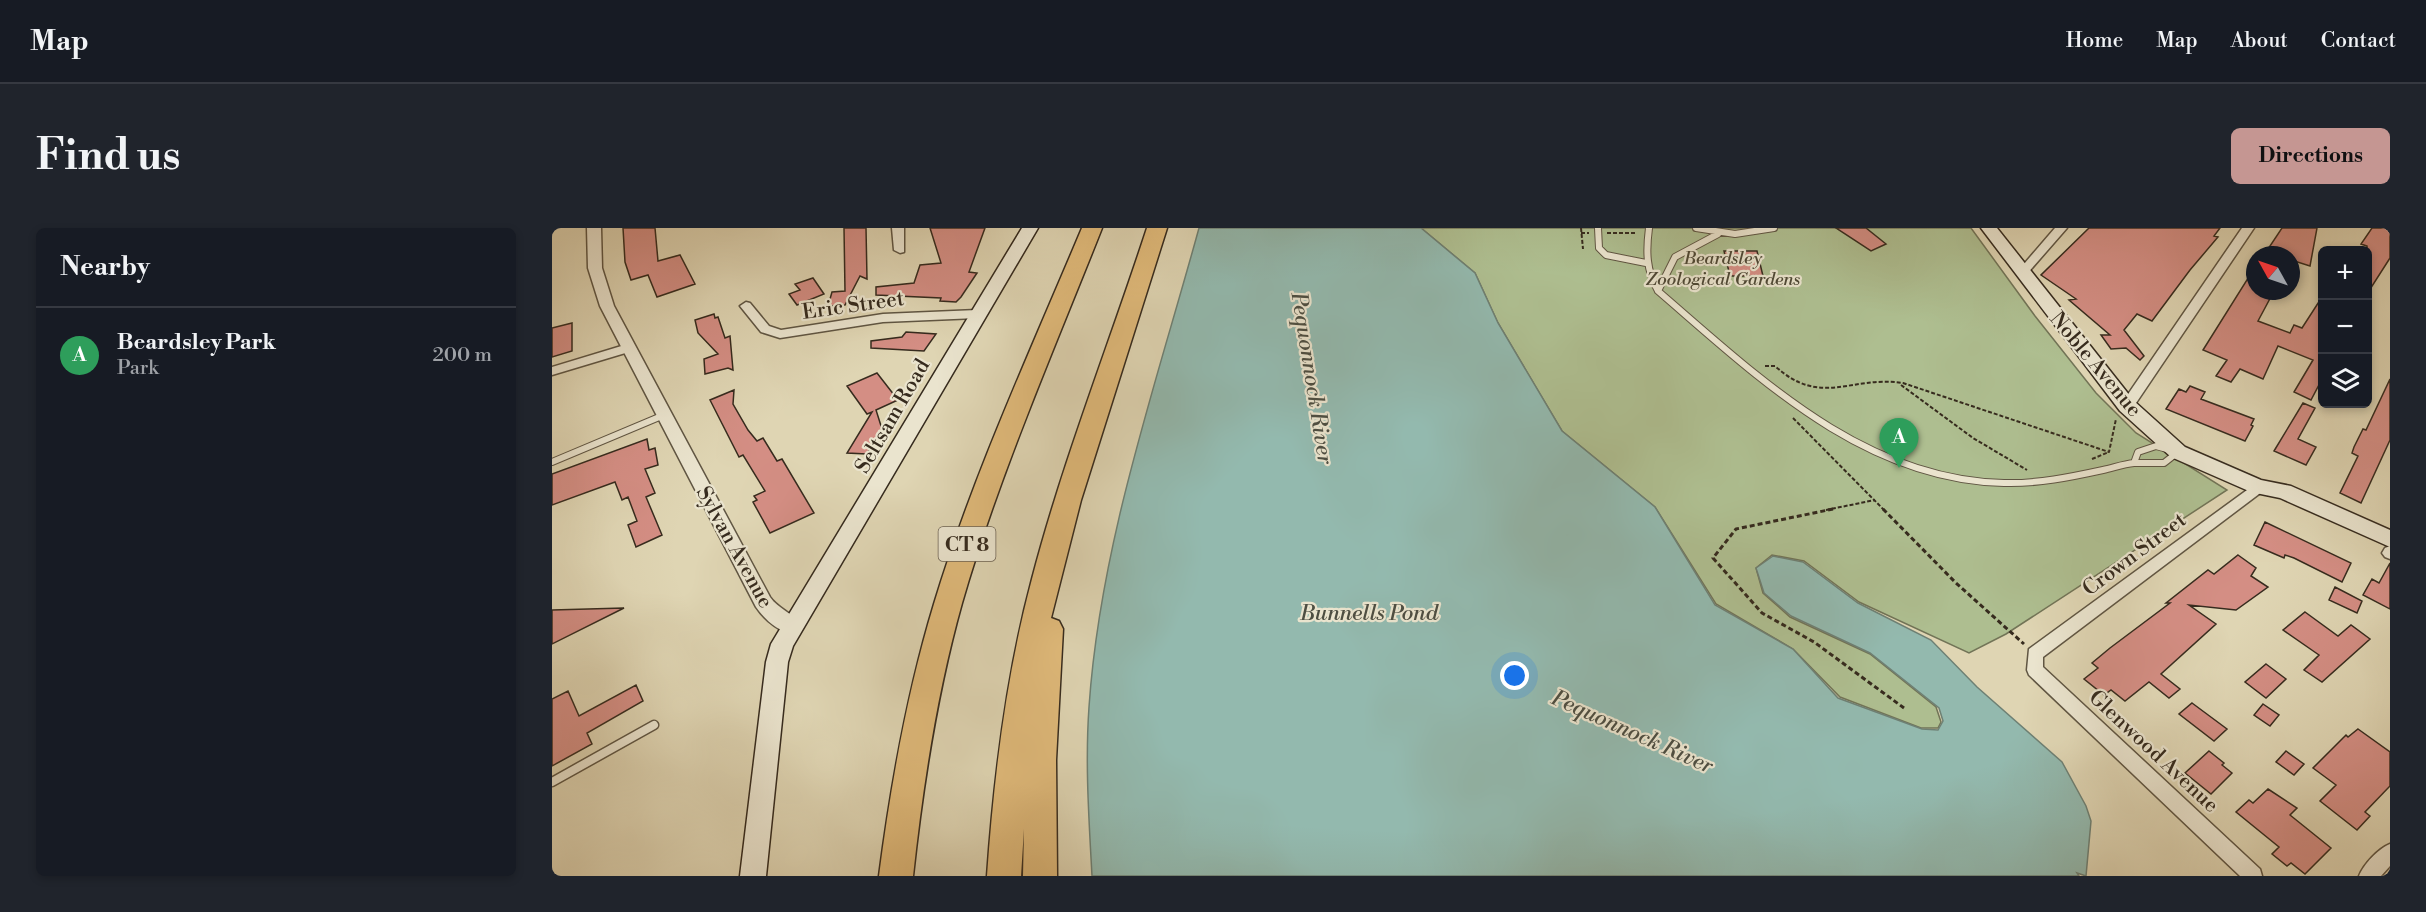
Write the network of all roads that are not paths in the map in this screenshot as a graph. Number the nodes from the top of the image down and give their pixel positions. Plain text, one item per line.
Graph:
1 (594, 228) edge
2 (898, 228) edge
3 (1030, 228) edge
4 (1092, 228) edge
5 (1158, 228) edge
6 (1599, 228) edge
7 (1649, 228) edge
8 (1696, 228) edge
9 (1774, 228) edge
10 (1989, 228) edge
11 (2061, 228) edge
12 (2248, 228) edge
13 (1718, 234) junction
14 (900, 250) dead end
15 (1646, 263) junction
16 (2022, 273) junction
17 (1658, 291) junction
18 (746, 306) dead end
19 (977, 314) junction
20 (628, 348) junction
21 (552, 371) edge
22 (2130, 409) junction
23 (664, 415) junction
24 (2178, 452) junction
25 (552, 462) edge
26 (2134, 463) junction
27 (2258, 487) junction
28 (2390, 539) edge
29 (1055, 541) junction
30 (2390, 553) edge
31 (791, 626) junction
32 (2035, 654) joint
33 (654, 725) dead end
34 (552, 782) edge
35 (2390, 853) edge
36 (753, 876) edge
37 (896, 876) edge
38 (1004, 876) edge
39 (1040, 876) edge
40 (2253, 876) edge
41 (2368, 876) edge

1 - 20 street, Sylvan Avenue
2 - 14 street
3 - 19 main road, Seltsam Road
4 - 37 highway, CT 8
5 - 29 highway
6 - 15 lane
7 - 15 lane
8 - 13 lane
9 - 13 lane
10 - 16 main road, Noble Avenue
11 - 16 street
12 - 22 street
13 - 17 lane
15 - 17 lane
16 - 22 main road, Noble Avenue
17 - 26 lane
18 - 19 street, Eric Street
19 - 31 main road, Seltsam Road
20 - 21 street
20 - 23 street, Sylvan Avenue
22 - 24 main road, Noble Avenue
23 - 25 lane
23 - 31 street, Sylvan Avenue
24 - 26 lane
24 - 26 lane
24 - 27 main road, Noble Avenue
27 - 28 main road, Noble Avenue
27 - 30 main road, Noble Avenue
27 - 32 street, Crown Street
29 - 38 highway
29 - 39 highway
31 - 36 main road, Sylvan Avenue
32 - 40 street, Glenwood Avenue
33 - 34 lane
35 - 41 street

